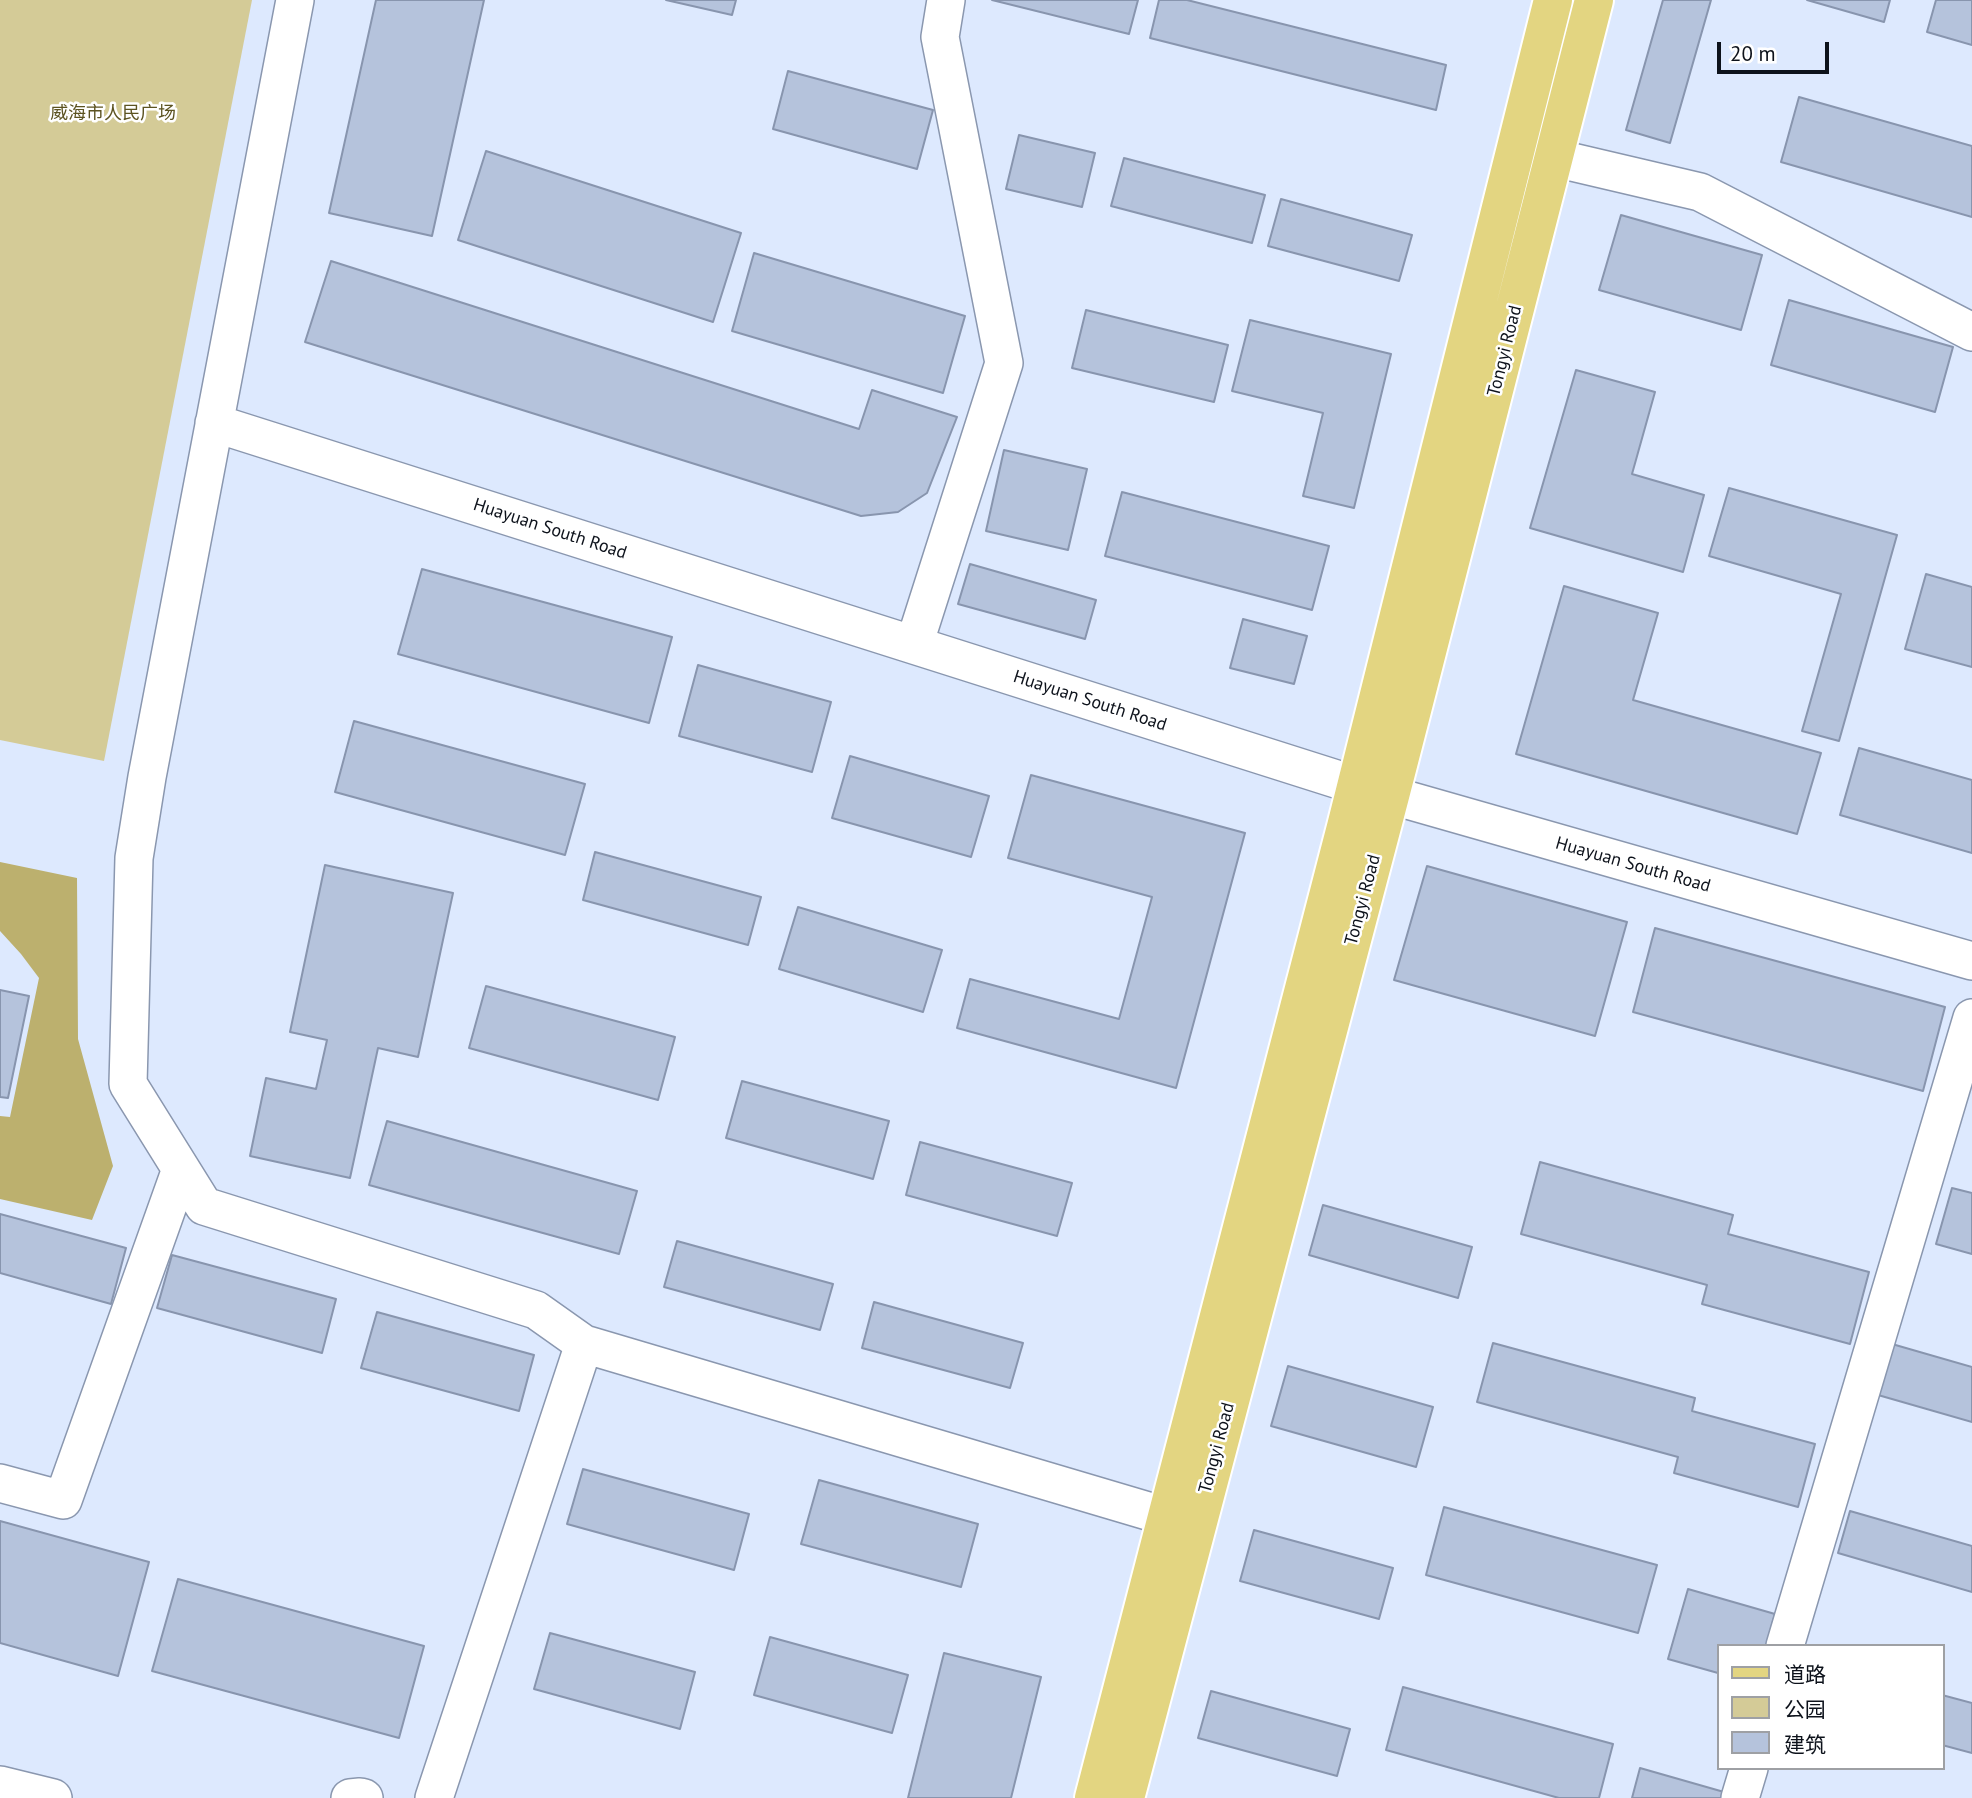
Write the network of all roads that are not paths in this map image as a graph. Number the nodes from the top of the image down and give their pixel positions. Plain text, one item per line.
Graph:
1 (295, 0) edge
2 (946, 0) edge
3 (1553, 0) edge
4 (1594, 0) edge
5 (1555, 158) junction
6 (1972, 332) edge
7 (214, 423) junction
8 (914, 645) junction
9 (1373, 790) junction
10 (1972, 961) edge
11 (1972, 1018) edge
12 (181, 1169) junction
13 (584, 1345) junction
14 (0, 1483) edge
15 (1168, 1517) junction
16 (1786, 1644) edge
17 (1748, 1770) edge
18 (0, 1785) edge
19 (53, 1798) edge
20 (350, 1798) edge
21 (364, 1798) edge
22 (434, 1798) edge
23 (1094, 1798) edge
24 (1125, 1798) edge
25 (1740, 1798) edge

1 - 7 street
2 - 8 street
3 - 9 main road, Tongyi Road
4 - 5 main road, Tongyi Road
5 - 6 street
5 - 9 main road, Tongyi Road
7 - 8 street, Huayuan South Road
7 - 12 street
8 - 9 street, Huayuan South Road
9 - 10 street, Huayuan South Road
9 - 15 main road, Tongyi Road
9 - 24 main road, Tongyi Road
11 - 16 street
12 - 13 street
12 - 14 street
13 - 15 street
13 - 22 street
15 - 23 main road, Tongyi Road
17 - 25 street
18 - 19 street
20 - 21 street

